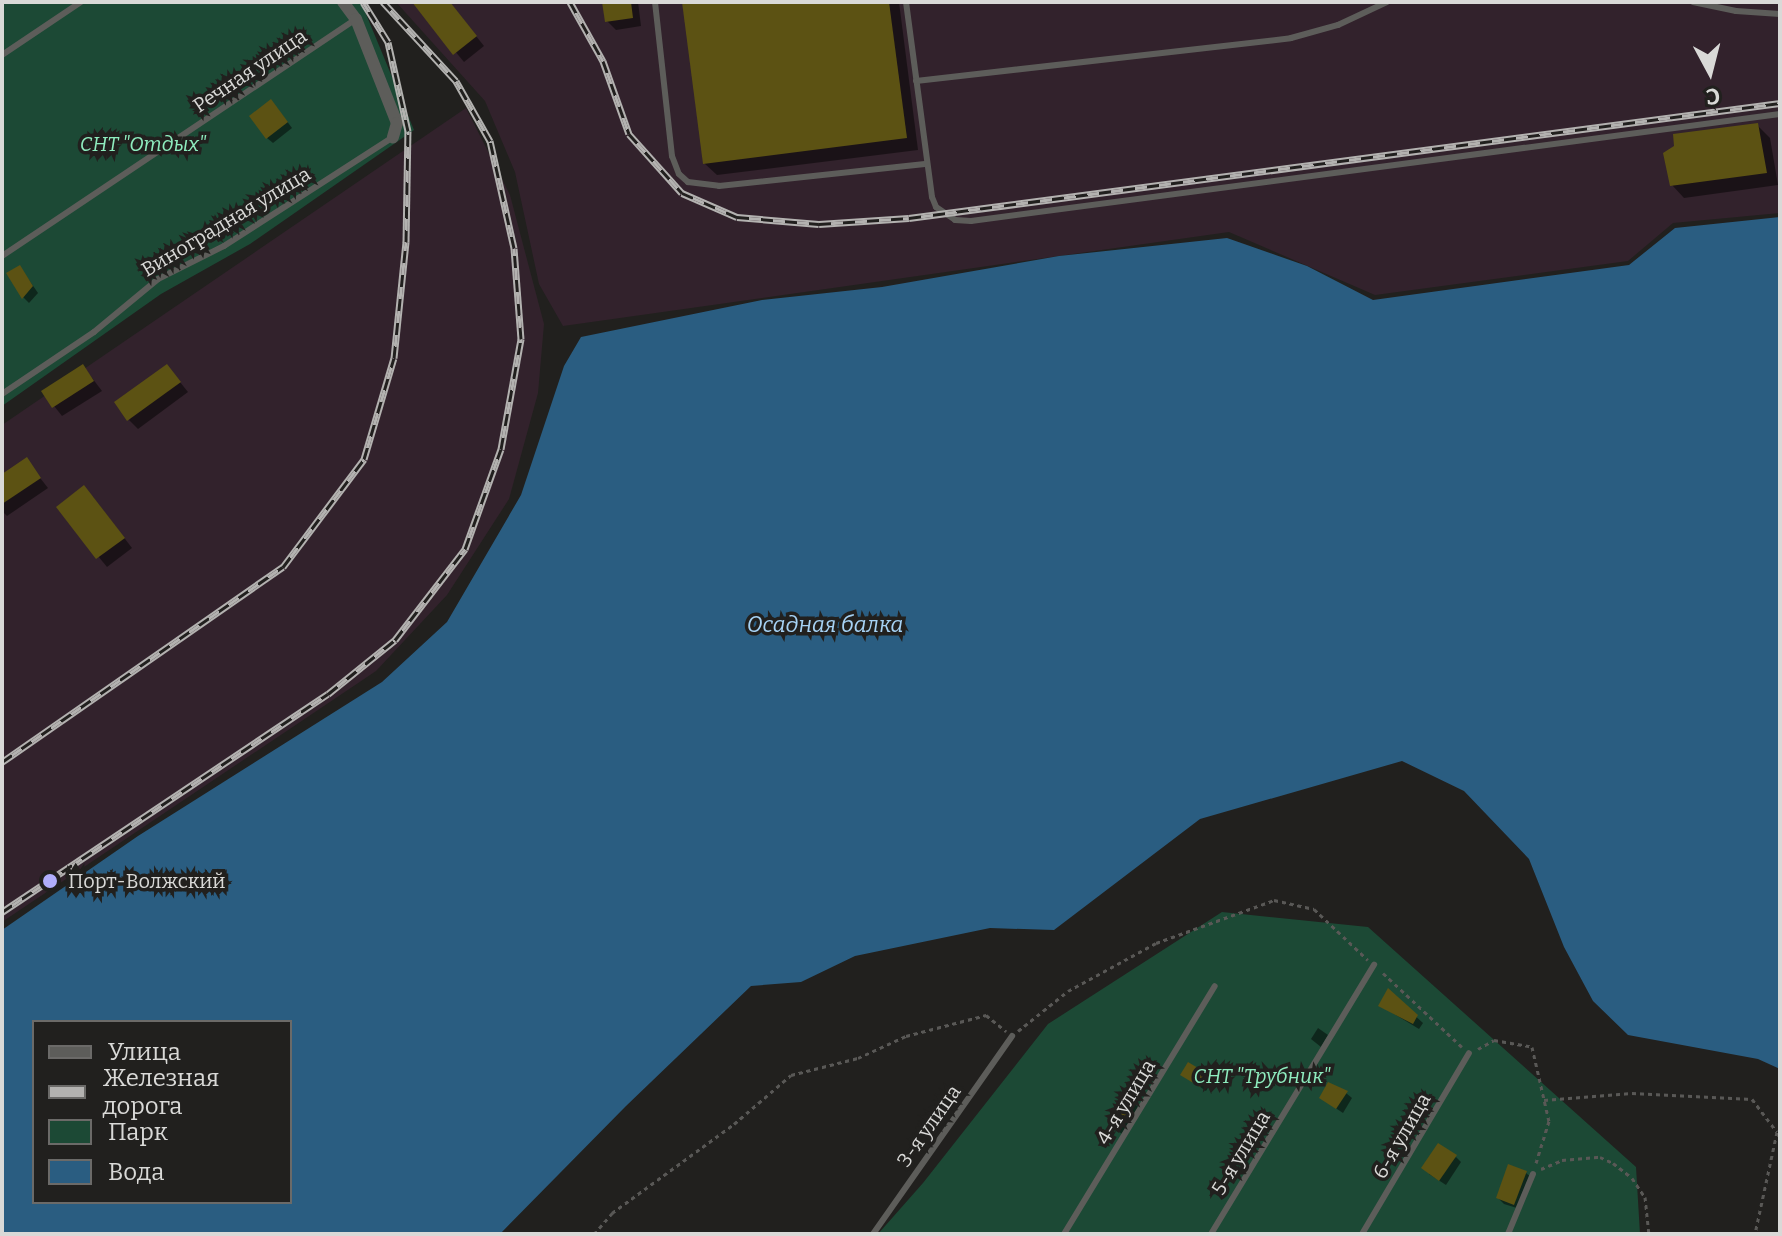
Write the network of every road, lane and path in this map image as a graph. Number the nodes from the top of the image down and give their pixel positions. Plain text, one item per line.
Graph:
1 (81, 2) edge
2 (343, 2) edge
3 (655, 2) edge
4 (906, 2) edge
5 (1387, 2) edge
6 (1693, 2) edge
7 (1780, 14) edge
8 (356, 19) junction
9 (2, 55) edge
10 (916, 81) junction
11 (1780, 114) edge
12 (393, 137) joint
13 (925, 164) junction
14 (2, 256) edge
15 (2, 394) edge
16 (1374, 965) junction
17 (1215, 986) dead end
18 (1012, 1036) junction
19 (1469, 1053) junction
20 (1544, 1100) junction
21 (1533, 1174) junction
22 (594, 1234) edge
23 (873, 1234) edge
24 (1064, 1234) edge
25 (1211, 1234) edge
26 (1362, 1234) edge
27 (1508, 1234) edge
28 (1649, 1234) edge
29 (1755, 1234) edge

1 - 9 lane
2 - 8 street
3 - 13 lane
4 - 10 lane
5 - 10 lane
6 - 7 lane
8 - 12 street
8 - 14 lane, Речная улица
10 - 13 lane
11 - 13 lane
12 - 15 lane, Виноградная улица
16 - 18 path
16 - 19 path
16 - 25 lane, 5-я улица
17 - 24 lane, 4-я улица
18 - 22 path
18 - 23 lane, 3-я улица
19 - 20 path
19 - 26 lane, 6-я улица
20 - 21 path
20 - 29 path
21 - 27 lane
21 - 28 path

